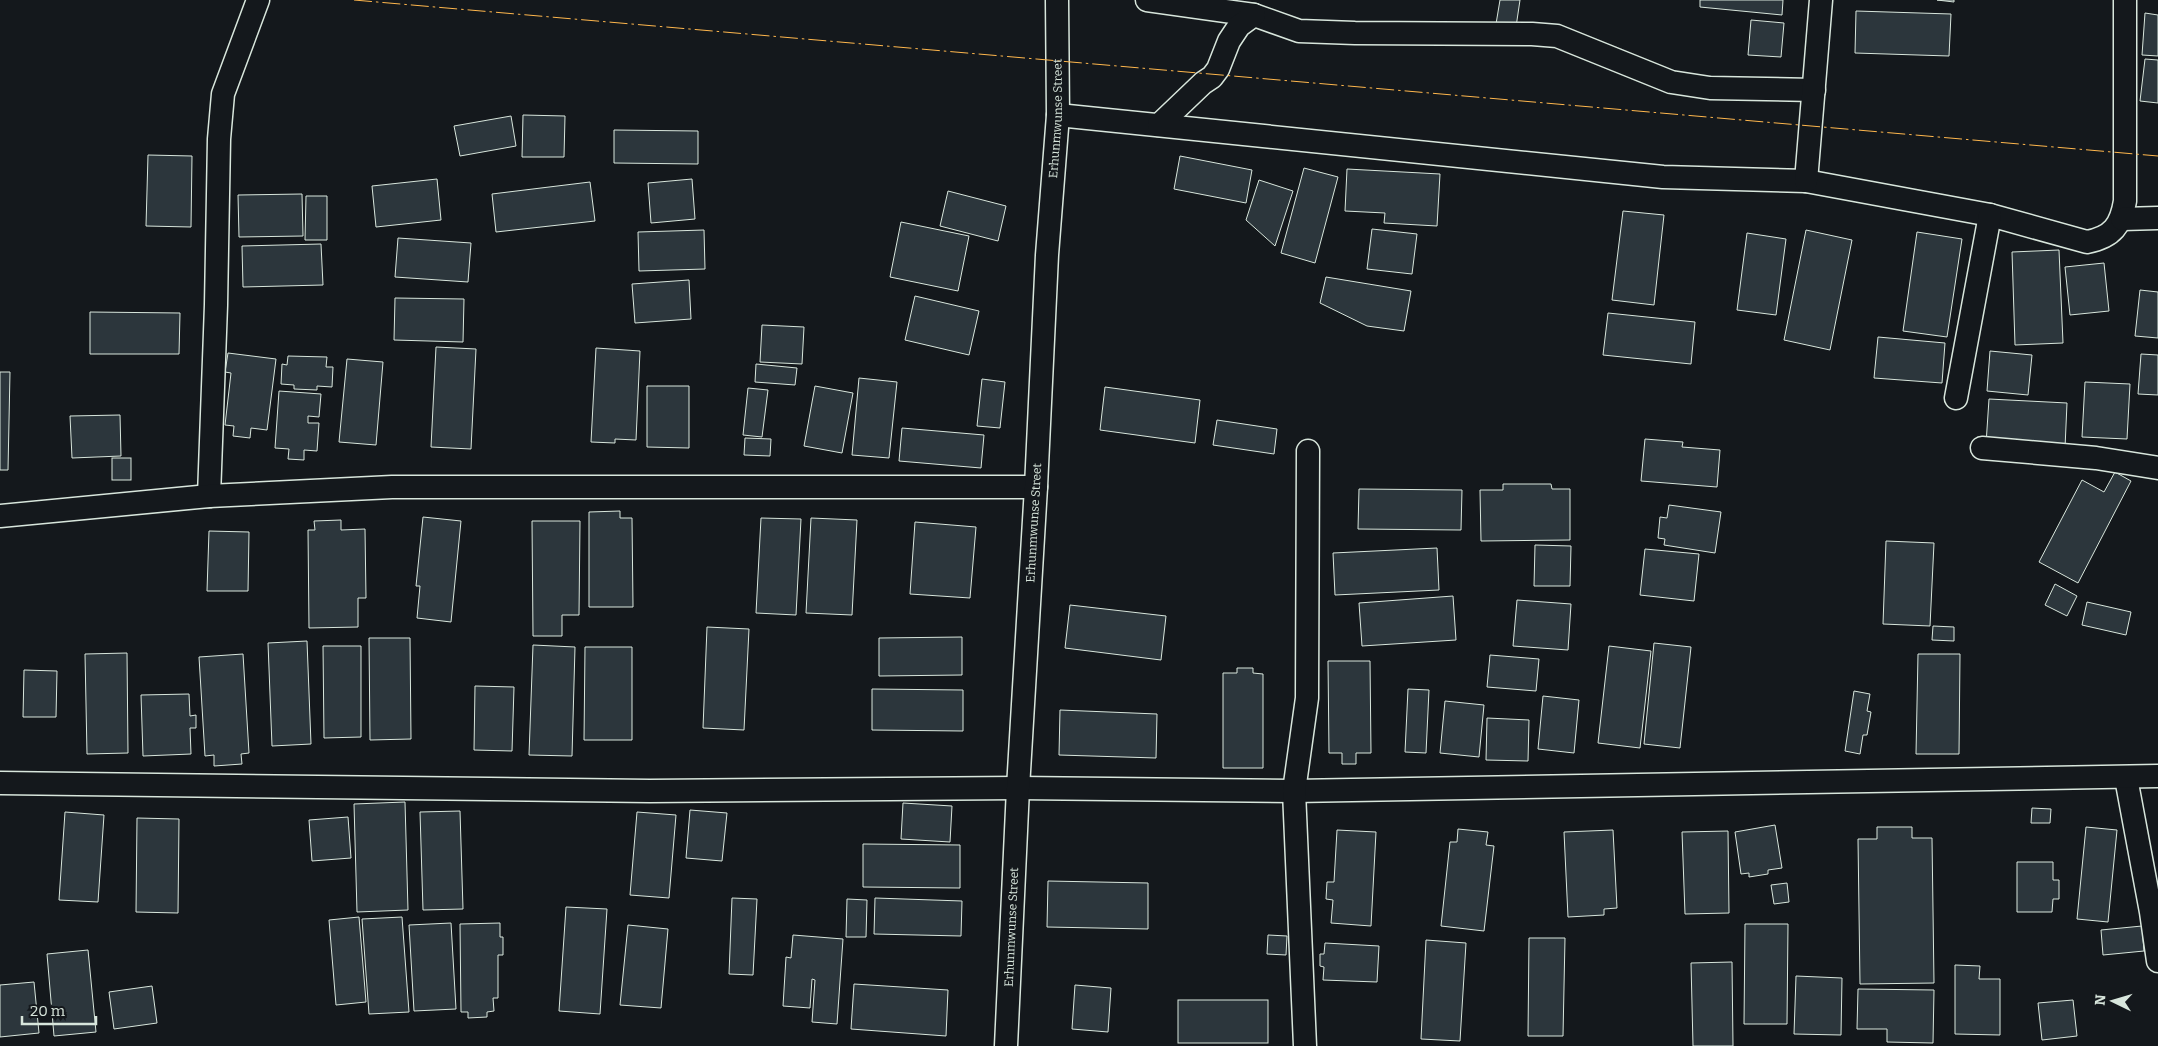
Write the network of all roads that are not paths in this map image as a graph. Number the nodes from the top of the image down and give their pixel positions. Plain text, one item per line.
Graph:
1 (258, 0) edge
2 (1057, 0) edge
3 (1147, 0) edge
4 (1821, 0) edge
5 (2125, 0) edge
6 (1254, 15) junction
7 (1814, 90) junction
8 (1058, 115) junction
9 (1159, 125) junction
10 (1806, 181) junction
11 (1990, 215) junction
12 (2158, 218) edge
13 (2122, 219) junction
14 (1956, 398) dead end
15 (1982, 448) dead end
16 (1308, 451) dead end
17 (2158, 468) edge
18 (1036, 487) junction
19 (209, 496) junction
20 (0, 516) edge
21 (2158, 776) edge
22 (2126, 778) junction
23 (0, 783) edge
24 (1018, 788) junction
25 (1294, 791) junction
26 (2158, 961) edge
27 (1006, 1046) edge
28 (1305, 1046) edge

1 - 19 street
2 - 8 street, Erhunmwunse Street
3 - 6 street
4 - 7 street
5 - 13 street
6 - 7 street
6 - 9 street
7 - 10 street
8 - 9 street
8 - 18 street, Erhunmwunse Street
9 - 10 street
10 - 11 street
11 - 13 street
11 - 14 street
12 - 13 street
15 - 17 street
16 - 25 street
18 - 19 street
18 - 24 street, Erhunmwunse Street
19 - 20 street
21 - 22 street
22 - 25 street
22 - 26 street
23 - 24 street
24 - 25 street
24 - 27 street, Erhunmwunse Street
25 - 28 street

